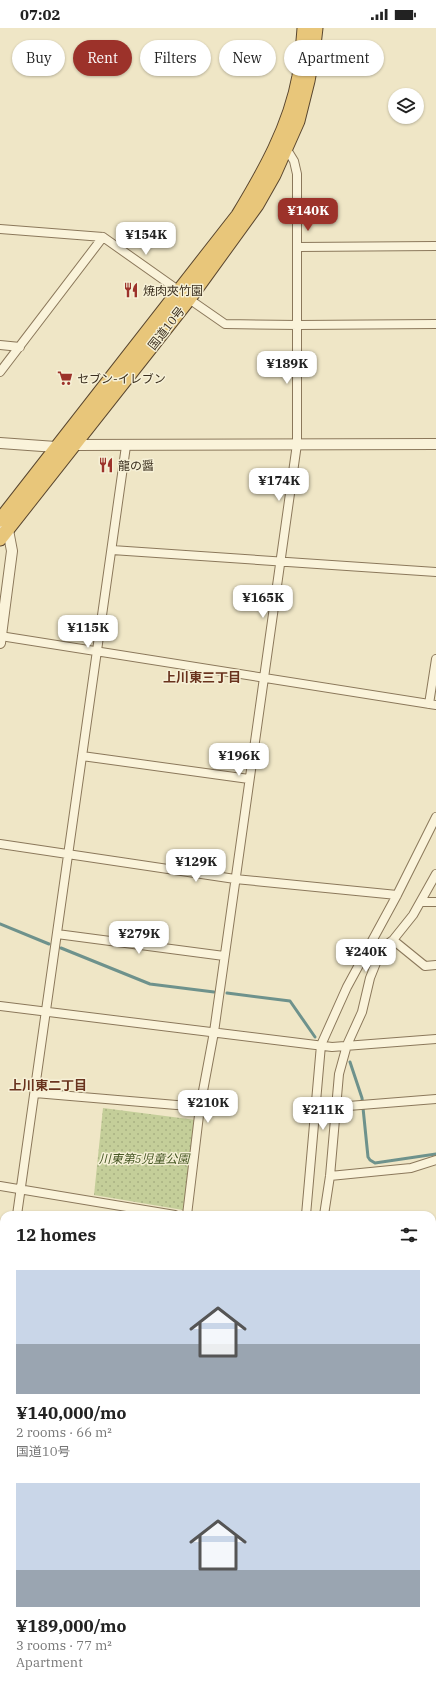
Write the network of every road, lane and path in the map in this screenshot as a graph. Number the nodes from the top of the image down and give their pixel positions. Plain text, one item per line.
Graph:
1 (304, 28) edge
2 (316, 28) edge
3 (286, 148) junction
4 (0, 229) edge
5 (103, 237) junction
6 (436, 246) edge
7 (298, 247) junction
8 (178, 290) junction
9 (188, 299) junction
10 (436, 324) edge
11 (298, 325) junction
12 (0, 345) edge
13 (20, 347) junction
14 (0, 372) edge
15 (0, 443) edge
16 (297, 444) junction
17 (436, 444) edge
18 (73, 445) junction
19 (126, 446) junction
20 (56, 447) junction
21 (2, 528) edge
22 (112, 550) junction
23 (281, 562) junction
24 (436, 572) edge
25 (0, 638) edge
26 (97, 651) junction
27 (436, 659) edge
28 (265, 678) junction
29 (432, 704) edge
30 (82, 756) junction
31 (249, 779) junction
32 (436, 817) edge
33 (0, 844) edge
34 (68, 854) junction
35 (436, 874) edge
36 (236, 879) junction
37 (396, 895) junction
38 (422, 902) junction
39 (436, 902) edge
40 (58, 934) junction
41 (393, 940) junction
42 (224, 956) junction
43 (436, 965) edge
44 (0, 1006) edge
45 (46, 1012) junction
46 (214, 1032) junction
47 (436, 1039) edge
48 (321, 1045) junction
49 (347, 1045) junction
50 (35, 1093) junction
51 (436, 1099) edge
52 (336, 1107) junction
53 (200, 1108) junction
54 (436, 1160) edge
55 (330, 1176) junction
56 (0, 1186) edge
57 (21, 1189) junction
58 (18, 1211) edge
59 (152, 1211) edge
60 (187, 1211) edge
61 (306, 1211) edge
62 (325, 1211) edge

1 - 8 highway, 国道10号
2 - 3 highway, 国道10号
3 - 7 street
3 - 9 highway, 国道10号
4 - 5 street
5 - 8 street
5 - 13 street
6 - 7 street
7 - 11 street
8 - 20 highway, 国道10号
9 - 11 street
9 - 18 highway, 国道10号
10 - 11 street
11 - 16 street
12 - 13 street
13 - 14 street
15 - 20 street
16 - 17 street
16 - 19 street
16 - 23 street
18 - 19 street
18 - 20 street
18 - 21 highway, 国道10号
19 - 22 street
20 - 21 highway, 国道10号
21 - 25 street
22 - 23 street
22 - 26 street
23 - 24 street
23 - 28 street
25 - 26 street
26 - 28 street
26 - 30 street
27 - 29 street
28 - 29 street
28 - 31 street
30 - 31 street
30 - 34 street
31 - 36 street
32 - 37 street
33 - 34 street
34 - 36 street
34 - 40 street
35 - 38 street
36 - 37 street
36 - 42 street
37 - 48 street
38 - 39 street
38 - 41 street
40 - 42 street
40 - 45 street
41 - 43 street
41 - 49 street
42 - 46 street
44 - 45 street
45 - 46 street
45 - 50 street
46 - 48 street
46 - 53 street
47 - 49 street
48 - 49 street
48 - 61 street
49 - 52 street
50 - 53 street
50 - 57 street
51 - 52 street
52 - 55 street
53 - 60 street
54 - 55 street
55 - 62 street
56 - 57 street
57 - 58 street
57 - 59 street

